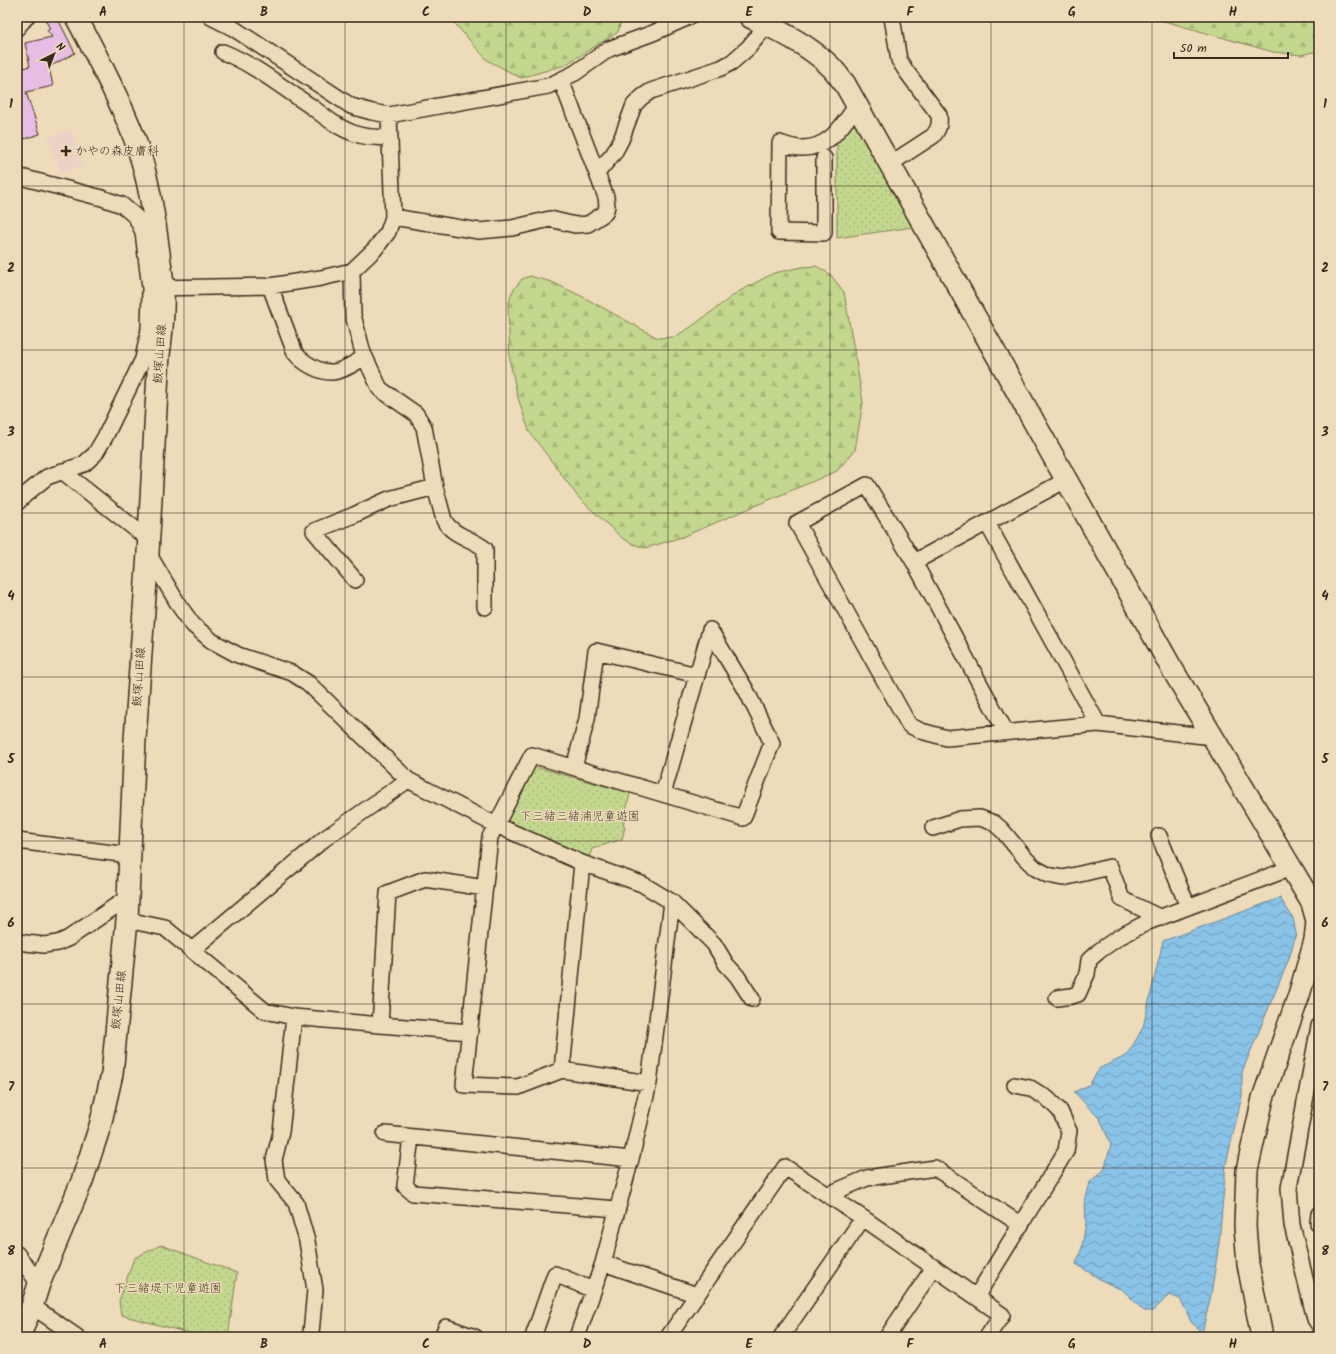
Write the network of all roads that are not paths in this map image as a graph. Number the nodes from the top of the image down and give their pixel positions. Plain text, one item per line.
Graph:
1 (26, 17) edge
2 (76, 17) edge
3 (211, 17) edge
4 (689, 17) edge
5 (892, 17) edge
6 (759, 21) edge
7 (230, 22) edge
8 (17, 28) edge
9 (223, 52) dead end
10 (561, 80) junction
11 (857, 105) junction
12 (389, 115) junction
13 (390, 138) junction
14 (824, 158) dead end
15 (890, 164) junction
16 (597, 173) junction
17 (17, 176) edge
18 (393, 217) junction
19 (352, 271) junction
20 (270, 286) junction
21 (156, 288) junction
22 (365, 357) junction
23 (62, 471) junction
24 (1066, 480) junction
25 (435, 487) junction
26 (17, 503) edge
27 (987, 523) junction
28 (148, 546) junction
29 (914, 562) junction
30 (355, 580) dead end
31 (485, 606) dead end
32 (697, 675) junction
33 (1098, 724) junction
34 (1006, 732) junction
35 (1213, 737) junction
36 (574, 767) junction
37 (408, 780) junction
38 (663, 794) junction
39 (496, 825) junction
40 (933, 828) dead end
41 (1159, 836) dead end
42 (17, 841) edge
43 (129, 854) junction
44 (582, 863) junction
45 (1291, 868) junction
46 (485, 888) junction
47 (127, 898) junction
48 (672, 902) junction
49 (1315, 905) edge
50 (1188, 907) junction
51 (1161, 918) junction
52 (127, 920) junction
53 (17, 942) edge
54 (192, 950) junction
55 (1057, 998) dead end
56 (752, 999) dead end
57 (294, 1017) junction
58 (380, 1025) junction
59 (1319, 1026) edge
60 (470, 1032) junction
61 (562, 1070) junction
62 (649, 1082) junction
63 (1015, 1085) dead end
64 (385, 1134) dead end
65 (411, 1137) junction
66 (631, 1159) junction
67 (827, 1195) junction
68 (617, 1209) junction
69 (1319, 1214) edge
70 (863, 1218) junction
71 (1319, 1224) edge
72 (1021, 1225) junction
73 (17, 1254) edge
74 (603, 1263) junction
75 (934, 1267) junction
76 (39, 1284) junction
77 (593, 1290) junction
78 (697, 1295) junction
79 (976, 1297) junction
80 (32, 1306) junction
81 (1319, 1325) edge
82 (19, 1337) edge
83 (77, 1337) edge
84 (309, 1337) edge
85 (442, 1337) edge
86 (475, 1337) edge
87 (533, 1337) edge
88 (577, 1337) edge
89 (668, 1337) edge
90 (781, 1337) edge
91 (887, 1337) edge
92 (987, 1337) edge
93 (1262, 1337) edge

1 - 8 street
2 - 21 street, 飯塚山田線
3 - 7 street
4 - 10 street
5 - 15 street
6 - 11 street
6 - 16 street
7 - 12 street
9 - 13 street
10 - 12 street
10 - 16 street
11 - 14 street
11 - 15 street
12 - 13 street
13 - 18 street
15 - 24 street
16 - 18 street
17 - 21 street
18 - 19 street
19 - 20 street
19 - 22 street
20 - 21 street
20 - 22 street
21 - 23 street
21 - 28 street, 飯塚山田線
22 - 25 street
23 - 26 street
23 - 28 street
24 - 27 street
24 - 35 street
25 - 30 street
25 - 31 street
27 - 29 street
27 - 33 street
28 - 37 street
28 - 43 street, 飯塚山田線
29 - 34 street
29 - 34 street
32 - 36 street
32 - 38 street
32 - 38 street
33 - 34 street
33 - 35 street
35 - 45 street
36 - 38 street
36 - 39 street
37 - 39 street
37 - 54 street
39 - 44 street
39 - 46 street
40 - 51 street
41 - 50 street
42 - 43 street
43 - 47 street, 飯塚山田線
44 - 48 street
44 - 61 street
45 - 49 street
45 - 50 street
46 - 58 street
46 - 60 street
47 - 52 street, 飯塚山田線
47 - 53 street
48 - 56 street
48 - 62 street
49 - 93 street
50 - 51 street
51 - 55 street
52 - 54 street
52 - 76 street, 飯塚山田線
54 - 57 street
57 - 58 street
57 - 84 street
58 - 60 street
59 - 81 street
60 - 61 street
61 - 62 street
62 - 66 street
63 - 72 street
64 - 65 street
65 - 66 street
65 - 68 street
66 - 68 street
67 - 70 street
67 - 72 street
67 - 78 street
68 - 74 street
69 - 71 street
70 - 75 street
70 - 90 street
72 - 79 street
73 - 76 street
74 - 77 street
74 - 78 street
75 - 79 street
75 - 91 street
76 - 80 street, 飯塚山田線
77 - 87 street
77 - 88 street
78 - 89 street
79 - 92 street
80 - 82 street, 飯塚山田線
80 - 83 street
85 - 86 street

